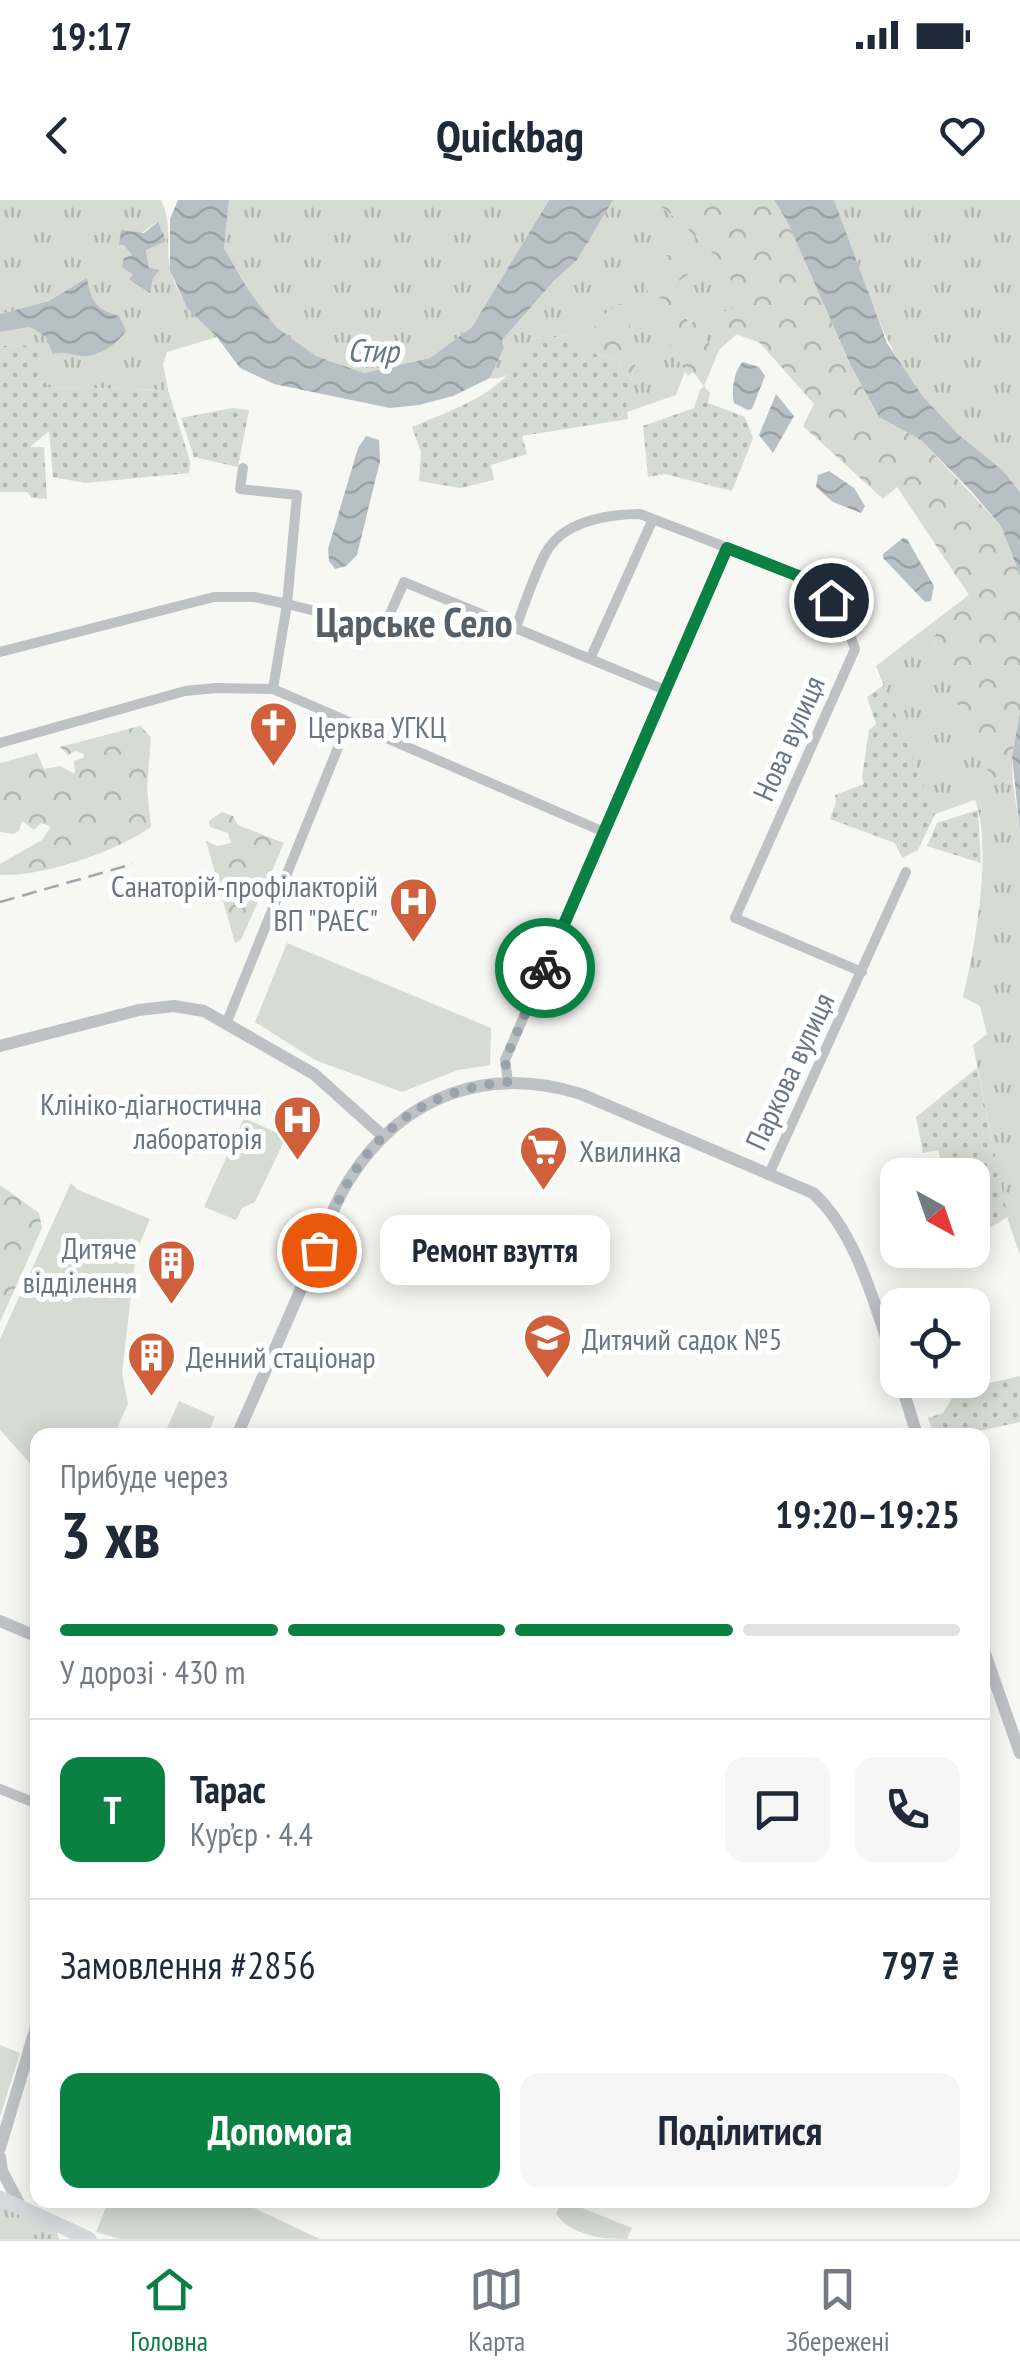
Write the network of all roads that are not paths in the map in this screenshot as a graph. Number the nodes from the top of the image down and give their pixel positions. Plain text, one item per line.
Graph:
1 (242, 468) dead end
2 (653, 519) junction
3 (727, 548) junction
4 (287, 604) junction
5 (516, 628) junction
6 (0, 652) edge
7 (590, 658) junction
8 (273, 689) junction
9 (666, 690) junction
10 (348, 723) junction
11 (0, 743) edge
12 (604, 832) junction
13 (906, 872) dead end
14 (862, 972) junction
15 (226, 1024) junction
16 (0, 1046) edge
17 (508, 1082) junction
18 (384, 1136) junction
19 (769, 1174) junction
20 (880, 1323) edge
21 (906, 1398) edge
22 (240, 1428) edge
23 (916, 1428) edge
24 (0, 1621) edge
25 (30, 1634) edge
26 (990, 1668) edge
27 (1020, 1752) edge
28 (0, 1789) edge
29 (30, 1801) edge
30 (30, 2047) edge
31 (0, 2148) edge
32 (0, 2157) edge
33 (0, 2198) edge
34 (21, 2207) junction
35 (51, 2221) junction
36 (59, 2239) edge
37 (89, 2239) edge

1 - 4 street
2 - 3 street, Нова вулиця
2 - 5 street, Нова вулиця
2 - 7 street
3 - 9 street
3 - 14 street, Нова вулиця
4 - 5 street
4 - 6 street
4 - 8 street
5 - 7 street
7 - 9 street
8 - 10 street
8 - 11 street
9 - 12 street
10 - 12 street
10 - 15 street
12 - 17 street
13 - 14 street, Паркова вулиця
14 - 19 street, Паркова вулиця
15 - 16 street
15 - 18 street
17 - 18 street
17 - 19 street
18 - 22 street
19 - 20 street, Паркова вулиця
21 - 23 street
24 - 25 street
26 - 27 street
28 - 29 street
30 - 31 street
32 - 34 street
33 - 34 main road
34 - 35 main road
35 - 36 main road
35 - 37 main road

